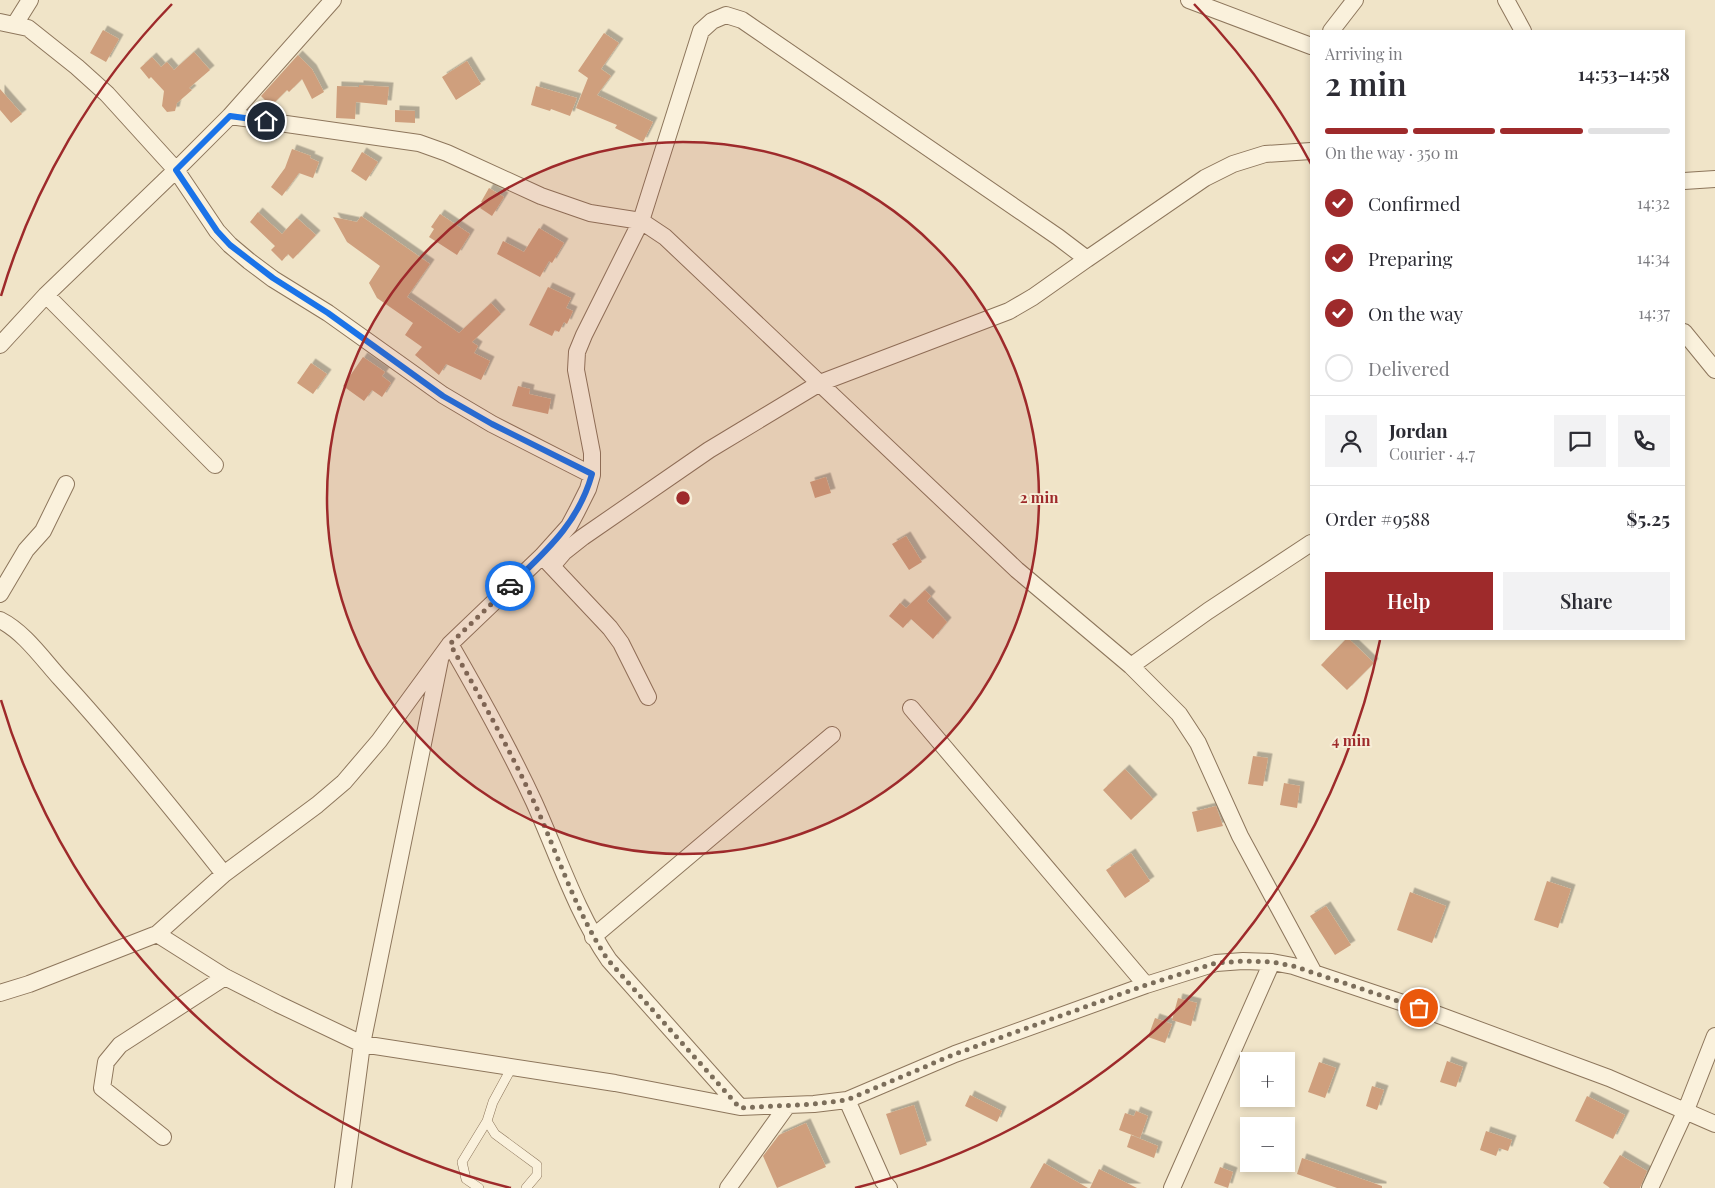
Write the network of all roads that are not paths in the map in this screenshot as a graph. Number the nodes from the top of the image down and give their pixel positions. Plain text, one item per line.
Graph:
1 (30, 0) edge
2 (333, 0) edge
3 (1189, 0) edge
4 (1355, 0) edge
5 (1506, 0) edge
6 (8, 23) edge
7 (1332, 30) edge
8 (1521, 30) edge
9 (1310, 46) edge
10 (230, 116) junction
11 (1310, 151) edge
12 (176, 170) junction
13 (1715, 179) edge
14 (1685, 181) edge
15 (641, 221) junction
16 (1087, 259) junction
17 (46, 295) junction
18 (1685, 333) edge
19 (0, 345) edge
20 (1715, 370) edge
21 (820, 383) junction
22 (214, 465) dead end
23 (592, 474) junction
24 (66, 484) dead end
25 (1310, 544) edge
26 (547, 561) junction
27 (0, 594) edge
28 (0, 620) edge
29 (446, 650) junction
30 (1131, 666) junction
31 (648, 697) dead end
32 (911, 708) dead end
33 (832, 735) dead end
34 (224, 874) junction
35 (157, 934) junction
36 (593, 937) junction
37 (1272, 962) junction
38 (1314, 973) junction
39 (225, 976) junction
40 (1146, 985) junction
41 (0, 993) edge
42 (1715, 1036) edge
43 (362, 1044) junction
44 (512, 1067) junction
45 (847, 1100) junction
46 (788, 1106) junction
47 (740, 1108) junction
48 (1686, 1110) junction
49 (487, 1121) junction
50 (1715, 1124) edge
51 (164, 1137) dead end
52 (343, 1188) edge
53 (479, 1188) edge
54 (526, 1188) edge
55 (728, 1188) edge
56 (889, 1188) edge
57 (1172, 1188) edge
58 (1650, 1188) edge

1 - 6 street
2 - 10 street
3 - 9 street
4 - 7 street
5 - 8 street
6 - 12 street
10 - 12 street
10 - 15 street
11 - 16 street
12 - 17 street
12 - 23 street
13 - 14 street
15 - 16 street
15 - 21 street
15 - 23 street
16 - 21 street
17 - 19 street
17 - 22 street
18 - 20 street
21 - 26 street
21 - 30 street
23 - 26 street
24 - 27 street
25 - 30 street
26 - 29 street
26 - 31 street
28 - 34 street
29 - 34 street
29 - 36 street
29 - 43 street
30 - 38 street
32 - 40 street
33 - 36 street
34 - 35 street
35 - 39 street
35 - 41 street
36 - 47 street
37 - 38 street
37 - 40 street
37 - 57 street
38 - 48 street
39 - 43 street
39 - 51 street
40 - 45 street
42 - 48 street
43 - 44 street
43 - 52 street
44 - 47 street
44 - 49 lane
45 - 46 street
45 - 56 street
46 - 47 street
46 - 55 street
48 - 50 street
48 - 58 street
49 - 53 lane
49 - 54 lane

